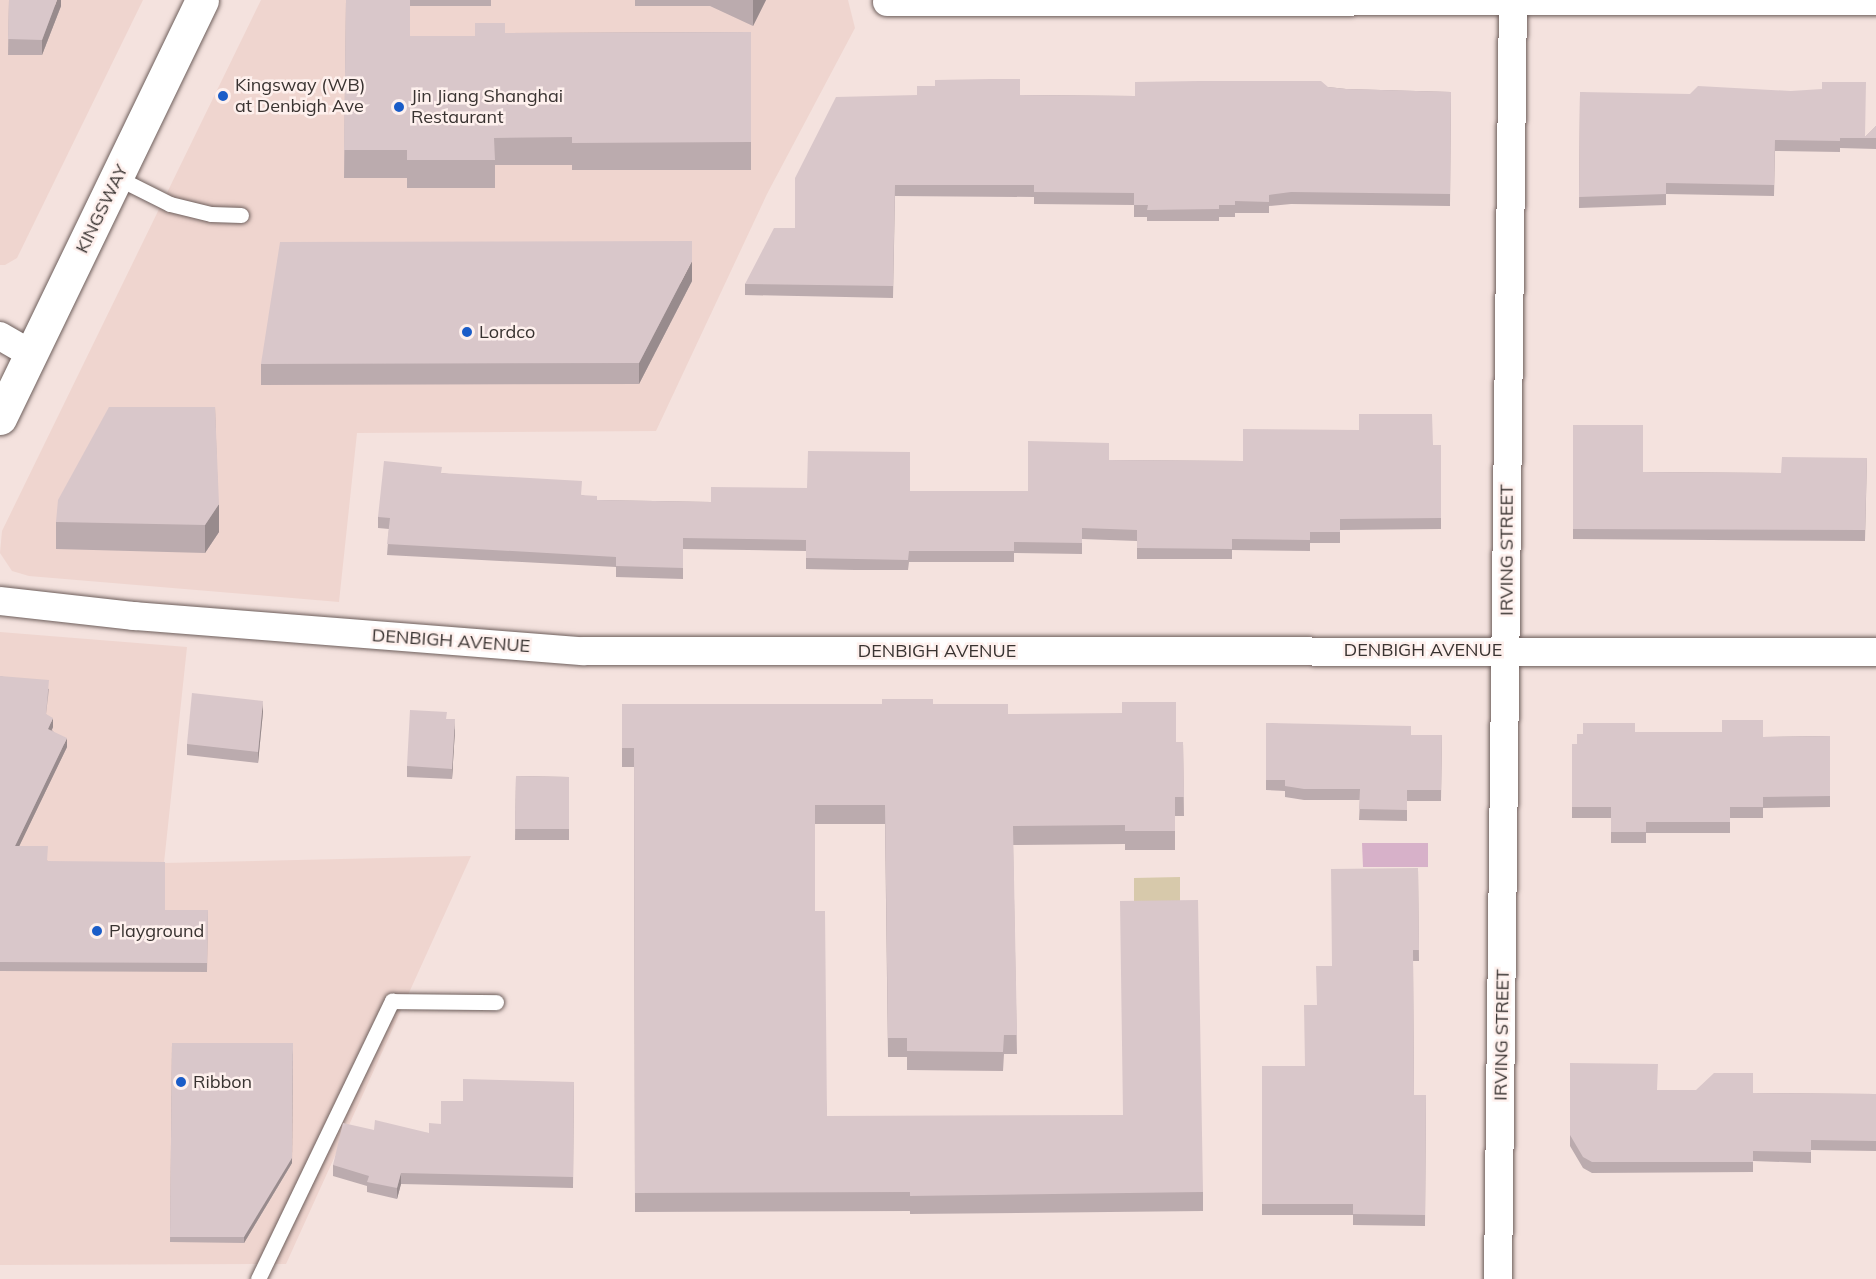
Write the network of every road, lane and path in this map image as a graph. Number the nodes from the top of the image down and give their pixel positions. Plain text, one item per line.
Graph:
1 (202, 0) edge
2 (1513, 1) edge
3 (1876, 1) edge
4 (888, 2) dead end
5 (118, 178) junction
6 (241, 215) dead end
7 (0, 336) edge
8 (31, 354) junction
9 (0, 418) edge
10 (0, 601) edge
11 (1506, 650) junction
12 (1876, 652) edge
13 (496, 1002) dead end
14 (258, 1279) edge
15 (1498, 1279) edge

1 - 5 main road, KINGSWAY
2 - 3 street
2 - 4 street
2 - 11 street, IRVING STREET
5 - 6 lane
5 - 8 main road, KINGSWAY
7 - 8 street
8 - 9 main road, KINGSWAY
10 - 11 street, DENBIGH AVENUE
11 - 12 street, DENBIGH AVENUE
11 - 15 street, IRVING STREET
13 - 14 lane

